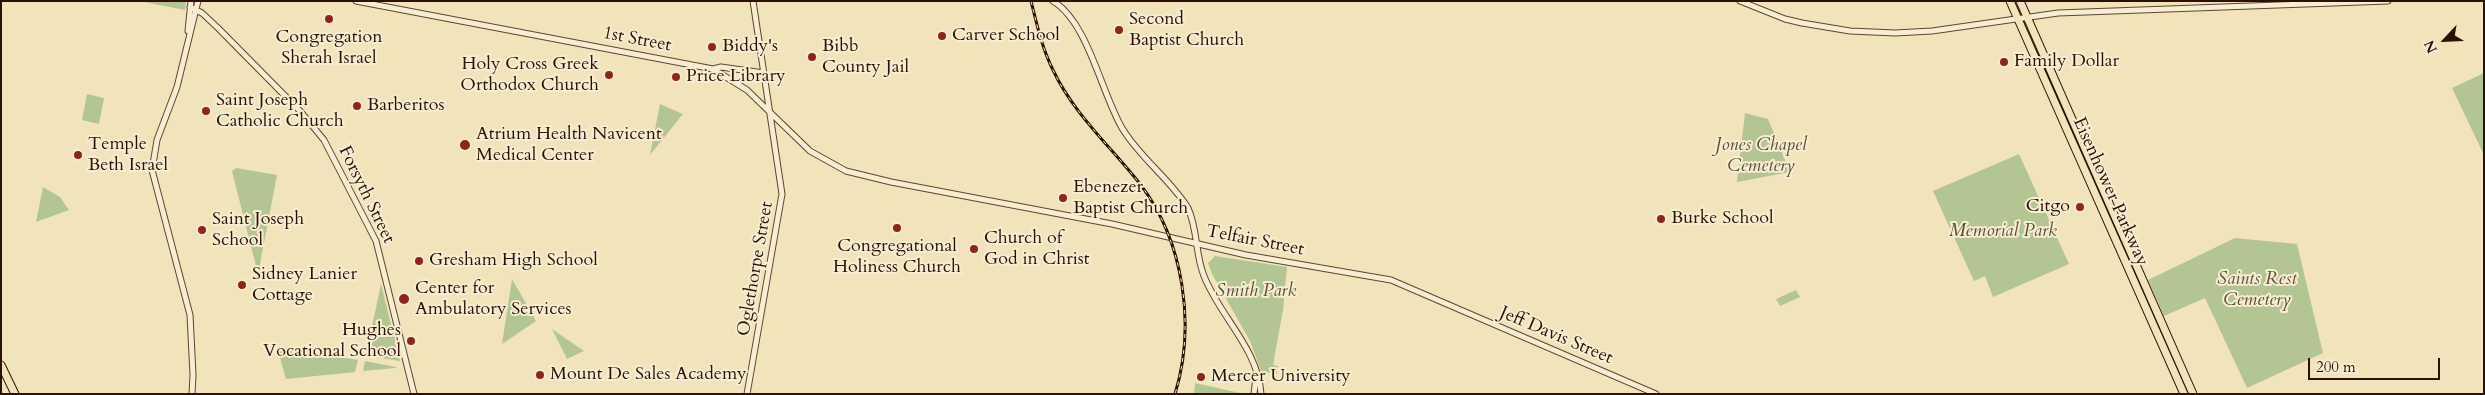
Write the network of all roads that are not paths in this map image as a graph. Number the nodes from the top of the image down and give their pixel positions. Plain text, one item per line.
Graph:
1 (198, 1) edge
2 (356, 1) edge
3 (753, 1) edge
4 (1053, 1) edge
5 (1740, 1) edge
6 (2010, 1) edge
7 (2020, 1) edge
8 (2388, 1) edge
9 (191, 4) edge
10 (196, 10) junction
11 (2027, 18) junction
12 (2018, 19) junction
13 (187, 44) junction
14 (713, 69) junction
15 (764, 73) junction
16 (769, 111) junction
17 (787, 130) junction
18 (773, 136) junction
19 (880, 180) joint
20 (1197, 244) junction
21 (1446, 303) joint
22 (1, 366) edge
23 (1256, 374) junction
24 (15, 394) edge
25 (192, 394) edge
26 (414, 394) edge
27 (747, 394) edge
28 (1254, 394) edge
29 (1261, 394) edge
30 (1656, 394) edge
31 (2184, 394) edge
32 (2193, 394) edge

1 - 10 street
2 - 14 street, 1st Street
3 - 15 street, Oglethorpe Street
4 - 20 street
5 - 12 street
6 - 12 main road, Eisenhower Parkway
7 - 11 main road, Eisenhower Parkway
8 - 11 street
9 - 10 street
9 - 13 street
10 - 13 street
10 - 26 street, Forsyth Street
11 - 12 street
11 - 32 main road, Eisenhower Parkway
12 - 31 main road, Eisenhower Parkway
13 - 25 street
14 - 15 street
14 - 16 street, 1st Street
15 - 16 street, Oglethorpe Street
16 - 17 street, 1st Street
16 - 18 street, Oglethorpe Street
17 - 18 street
17 - 19 street, 1st Street
18 - 27 street, Oglethorpe Street
19 - 20 street, Telfair Street
20 - 21 street, Telfair Street
20 - 23 street
21 - 30 street, Jeff Davis Street
22 - 24 main road
23 - 28 street
23 - 29 street

